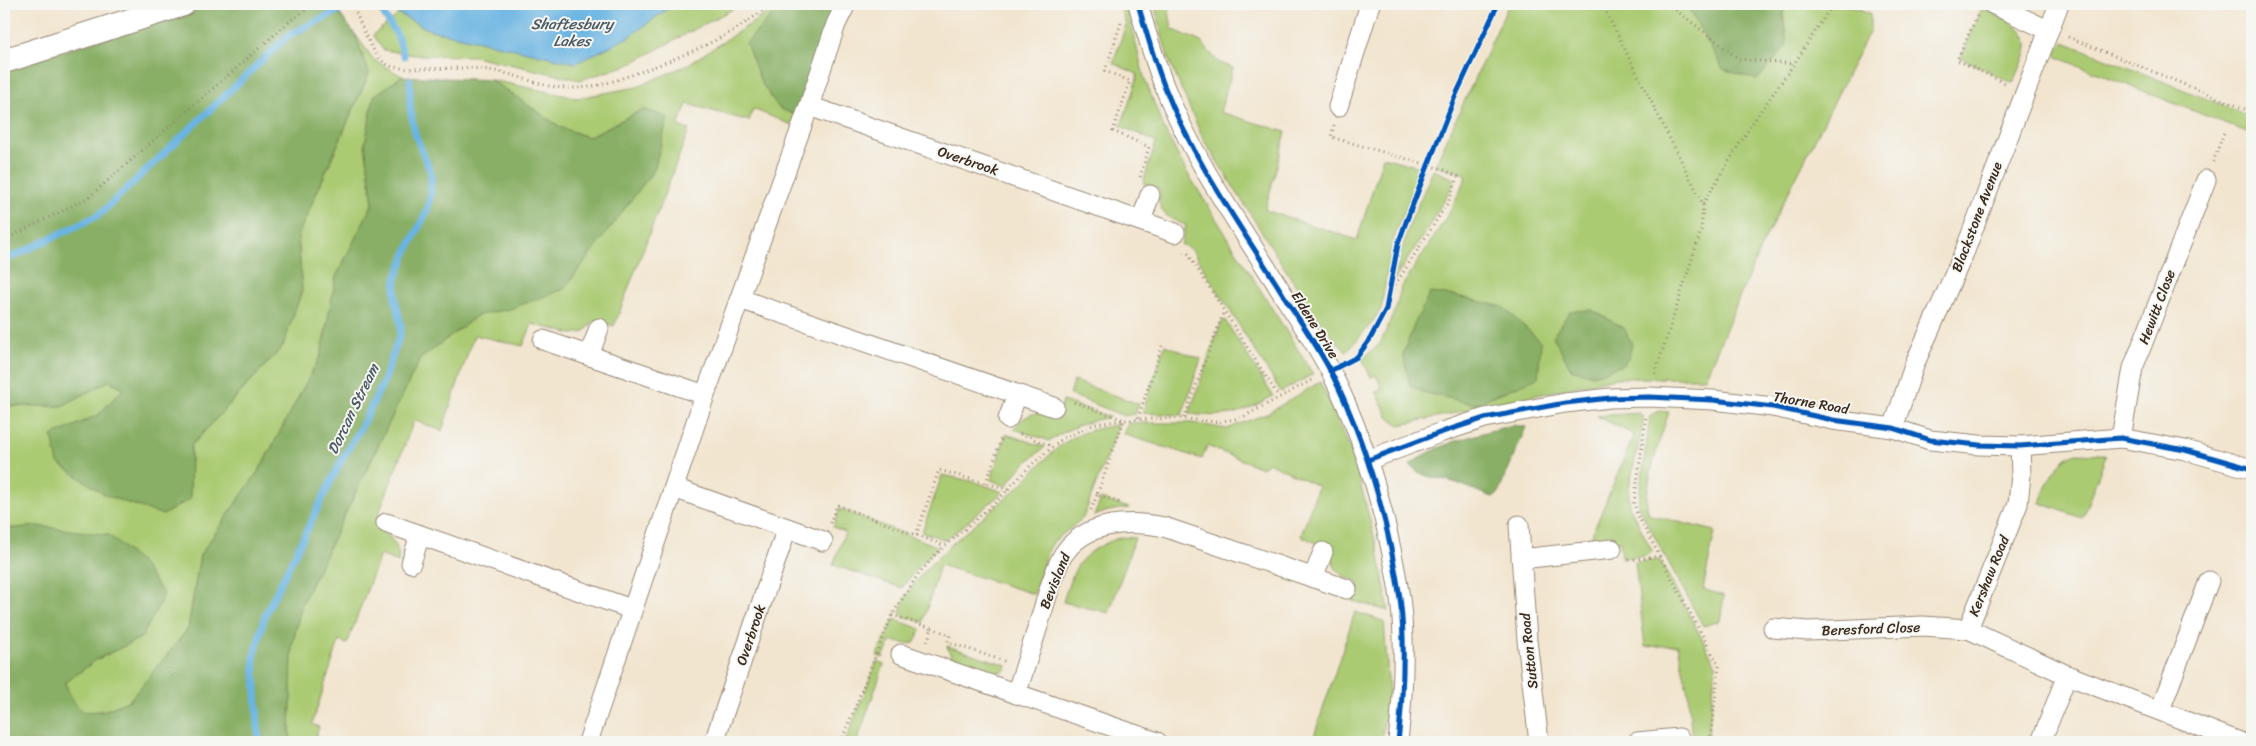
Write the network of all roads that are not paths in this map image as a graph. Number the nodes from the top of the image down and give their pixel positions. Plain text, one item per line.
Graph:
1 (183, 4) edge
2 (846, 4) edge
3 (1138, 4) edge
4 (1370, 4) edge
5 (2059, 4) edge
6 (1985, 8) edge
7 (2048, 30) junction
8 (4, 61) edge
9 (809, 106) junction
10 (1338, 107) road end
11 (2206, 180) road end
12 (1150, 195) dead end
13 (1134, 218) junction
14 (1175, 233) road end
15 (740, 299) junction
16 (598, 328) dead end
17 (543, 340) dead end
18 (589, 356) junction
19 (705, 395) junction
20 (1017, 395) junction
21 (1054, 407) dead end
22 (1006, 424) road end
23 (1893, 428) junction
24 (2121, 438) junction
25 (2020, 446) junction
26 (1368, 460) junction
27 (2252, 469) edge
28 (674, 488) junction
29 (386, 523) dead end
30 (1519, 525) dead end
31 (787, 528) junction
32 (420, 535) junction
33 (823, 540) road end
34 (1612, 549) road end
35 (1323, 552) dead end
36 (1522, 559) junction
37 (410, 563) dead end
38 (1312, 578) junction
39 (2209, 581) dead end
40 (1346, 589) dead end
41 (631, 609) junction
42 (1773, 628) dead end
43 (1968, 629) junction
44 (901, 654) dead end
45 (2067, 675) junction
46 (1016, 694) junction
47 (2160, 710) junction
48 (1680, 738) dead end
49 (1145, 740) edge
50 (588, 742) edge
51 (714, 742) edge
52 (1398, 742) edge
53 (1539, 742) edge
54 (1637, 742) edge
55 (2041, 742) edge
56 (2240, 742) edge

1 - 8 street
2 - 9 street
3 - 26 street, Eldene Drive
4 - 10 street
5 - 7 street, Blackstone Avenue
6 - 7 street
7 - 23 street, Blackstone Avenue
9 - 13 street, Overbrook
9 - 15 street
11 - 24 street, Hewitt Close
12 - 13 street
13 - 14 street, Overbrook
15 - 19 street
15 - 20 street
16 - 18 street
17 - 18 street
18 - 19 street
19 - 28 street
20 - 21 street
20 - 22 street
23 - 25 street, Thorne Road
23 - 26 street, Thorne Road
24 - 25 street, Thorne Road
24 - 27 street, Thorne Road
25 - 43 street, Kershaw Road
26 - 52 street, Eldene Drive
28 - 31 street
28 - 41 street
29 - 32 street
30 - 36 street, Sutton Road
31 - 33 street
31 - 51 street, Overbrook
32 - 37 street
32 - 41 street
34 - 36 street
35 - 38 street
36 - 53 street, Sutton Road
38 - 40 street, Bevisland
38 - 46 street, Bevisland
39 - 47 street
41 - 50 street
42 - 43 street, Beresford Close
43 - 45 street, Kershaw Road
44 - 46 street
45 - 47 street, Kershaw Road
45 - 55 street
46 - 49 street
47 - 56 street, Kershaw Road
48 - 54 street

